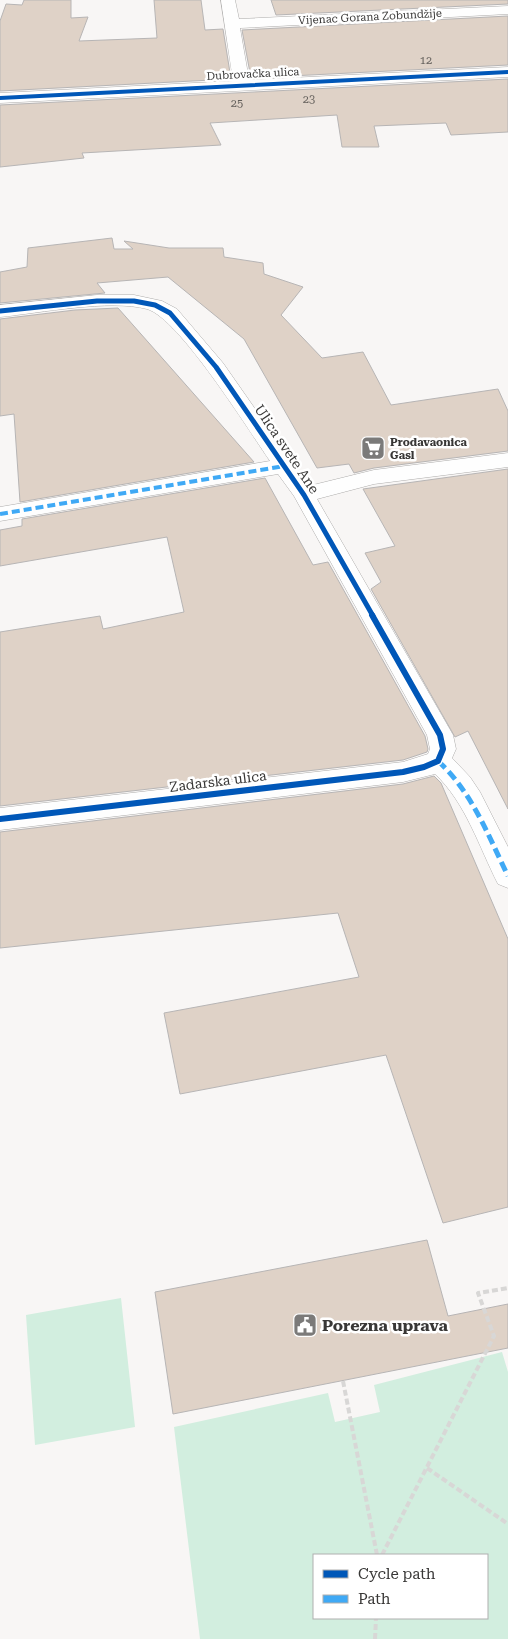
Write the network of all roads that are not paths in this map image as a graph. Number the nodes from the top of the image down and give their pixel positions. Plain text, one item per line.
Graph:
1 (228, 0) edge
2 (508, 10) edge
3 (232, 24) junction
4 (508, 72) edge
5 (242, 85) junction
6 (0, 98) edge
7 (0, 311) edge
8 (508, 460) edge
9 (284, 466) junction
10 (304, 495) junction
11 (0, 514) edge
12 (438, 761) junction
13 (0, 819) edge
14 (508, 876) edge

1 - 3 street
2 - 3 street, Vijenac Gorana Zobundžije
3 - 5 street
4 - 5 street, Dubrovačka ulica
5 - 6 street, Dubrovačka ulica
7 - 9 street, Ulica svete Ane
8 - 10 street
9 - 10 street, Ulica svete Ane
9 - 11 street, Ulica svete Ane
10 - 12 street, Ulica svete Ane
12 - 13 street, Zadarska ulica
12 - 14 street

